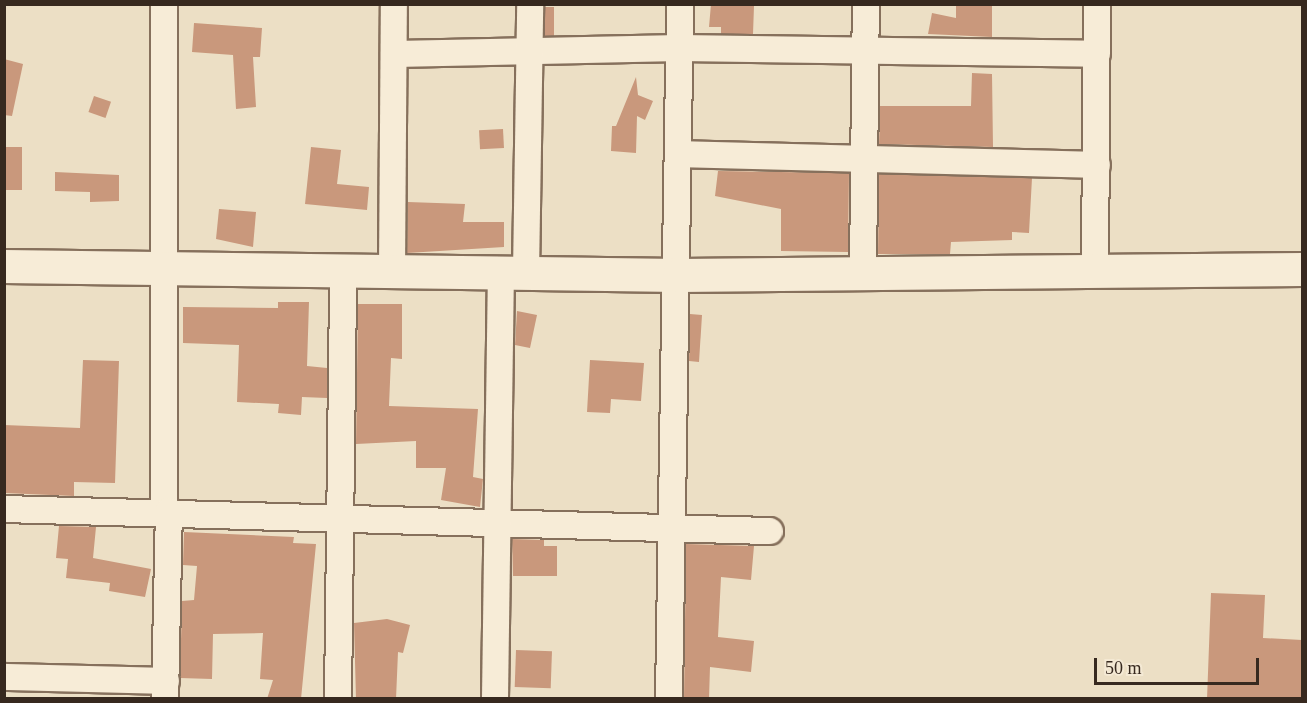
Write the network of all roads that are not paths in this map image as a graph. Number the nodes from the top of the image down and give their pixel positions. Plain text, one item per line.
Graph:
1 (164, 4) edge
2 (394, 4) edge
3 (530, 4) edge
4 (680, 4) edge
5 (866, 4) edge
6 (1097, 4) edge
7 (680, 48) junction
8 (529, 51) junction
9 (865, 51) junction
10 (395, 54) junction
11 (1097, 54) junction
12 (680, 154) junction
13 (864, 160) junction
14 (1097, 165) junction
15 (4, 267) edge
16 (162, 269) junction
17 (1302, 269) edge
18 (343, 271) junction
19 (1095, 271) junction
20 (393, 272) junction
21 (514, 272) junction
22 (863, 274) junction
23 (679, 275) junction
24 (4, 509) edge
25 (167, 511) junction
26 (341, 517) junction
27 (499, 521) junction
28 (673, 528) junction
29 (770, 531) dead end
30 (4, 677) edge
31 (165, 690) edge
32 (338, 699) edge
33 (495, 699) edge
34 (669, 699) edge

1 - 16 street
2 - 10 street
3 - 8 street
4 - 7 street
5 - 9 street
6 - 11 street
7 - 8 street
7 - 9 street
7 - 12 street
8 - 10 street
8 - 21 street
9 - 11 street
9 - 13 street
10 - 20 street
11 - 14 street
12 - 13 street
12 - 23 street
13 - 14 street
13 - 22 street
14 - 19 street
15 - 16 main road
16 - 18 main road
16 - 25 street
17 - 19 main road
18 - 20 main road
18 - 26 street
19 - 22 main road
20 - 21 main road
21 - 23 main road
21 - 27 street
22 - 23 main road
23 - 28 street
24 - 25 street
25 - 26 street
25 - 31 street
26 - 27 street
26 - 32 street
27 - 28 street
27 - 33 street
28 - 29 street
28 - 34 street
30 - 31 street

